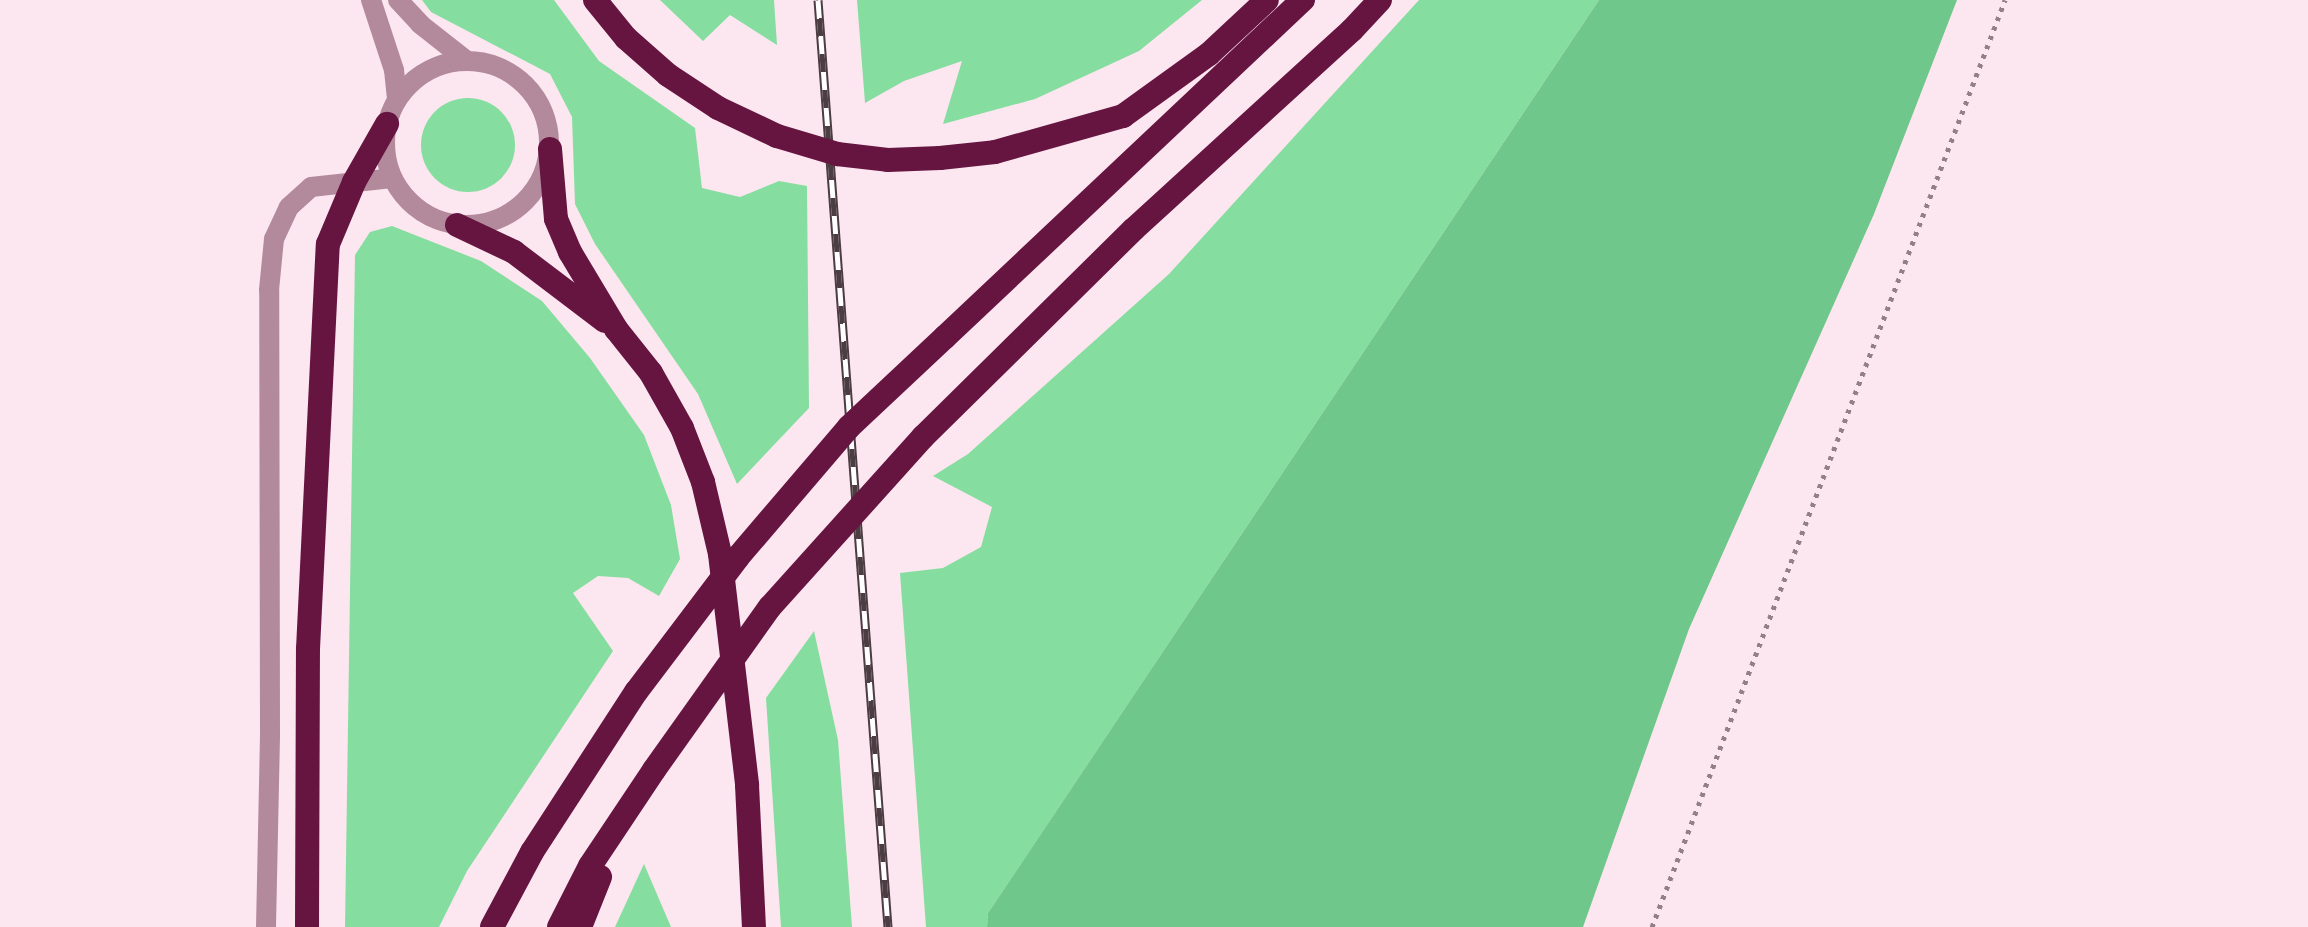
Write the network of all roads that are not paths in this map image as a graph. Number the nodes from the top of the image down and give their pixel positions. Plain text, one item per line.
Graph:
1 (371, 0) edge
2 (398, 0) edge
3 (595, 0) edge
4 (1267, 0) edge
5 (1303, 0) edge
6 (1380, 0) edge
7 (467, 61) junction
8 (397, 98) junction
9 (387, 124) junction
10 (550, 149) junction
11 (392, 178) junction
12 (354, 182) junction
13 (457, 225) junction
14 (616, 329) junction
15 (626, 811) junction
16 (266, 927) edge
17 (307, 927) edge
18 (492, 927) edge
19 (559, 927) edge
20 (580, 927) edge
21 (754, 927) edge

1 - 8 street
2 - 7 street
3 - 4 highway, bridge
5 - 18 highway, bridge
6 - 15 highway, bridge
7 - 8 street
7 - 10 street
8 - 9 street
9 - 11 street
9 - 12 highway
10 - 13 street
10 - 14 highway
11 - 12 street
11 - 13 street
12 - 16 street
12 - 17 highway
13 - 14 highway
14 - 21 highway
15 - 19 highway
15 - 20 highway

